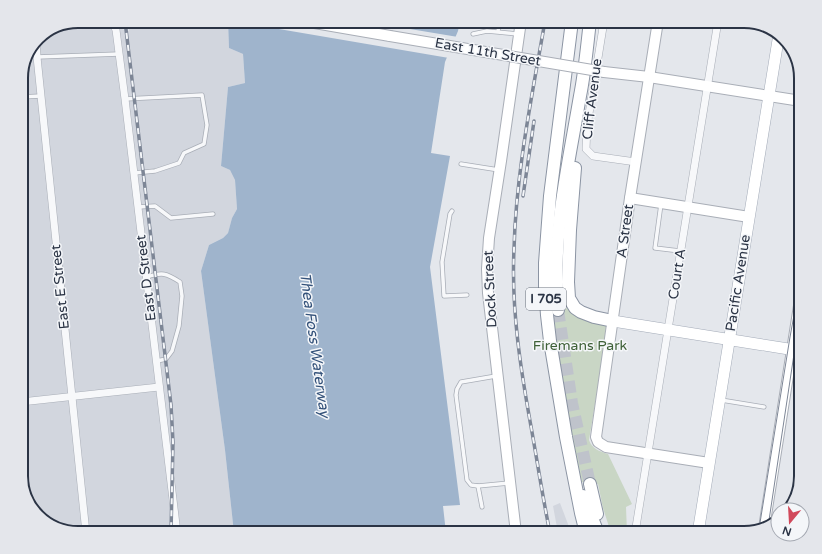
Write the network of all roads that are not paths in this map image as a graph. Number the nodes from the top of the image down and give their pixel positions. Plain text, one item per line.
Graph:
1 (115, 28) edge
2 (344, 28) edge
3 (499, 28) edge
4 (520, 28) edge
5 (571, 28) edge
6 (589, 28) edge
7 (603, 28) edge
8 (657, 28) edge
9 (717, 28) edge
10 (498, 32) junction
11 (473, 34) dead end
12 (519, 34) junction
13 (778, 41) edge
14 (36, 50) edge
15 (119, 54) junction
16 (36, 57) junction
17 (649, 76) junction
18 (708, 86) junction
19 (40, 96) junction
20 (580, 96) junction
21 (769, 96) junction
22 (28, 97) edge
23 (125, 99) junction
24 (794, 100) edge
25 (636, 162) junction
26 (461, 164) dead end
27 (500, 170) junction
28 (133, 173) junction
29 (630, 198) junction
30 (661, 203) junction
31 (137, 207) junction
32 (688, 207) junction
33 (452, 211) dead end
34 (213, 214) dead end
35 (749, 217) junction
36 (681, 252) junction
37 (145, 277) junction
38 (467, 295) dead end
39 (558, 310) tunnel mouth
40 (613, 321) junction
41 (668, 330) junction
42 (729, 339) junction
43 (794, 350) edge
44 (794, 361) edge
45 (156, 362) junction
46 (497, 376) junction
47 (159, 387) junction
48 (71, 396) junction
49 (720, 400) junction
50 (28, 401) edge
51 (764, 407) dead end
52 (648, 454) junction
53 (572, 461) junction
54 (709, 463) junction
55 (510, 483) junction
56 (590, 484) tunnel mouth
57 (478, 486) junction
58 (482, 507) dead end
59 (765, 521) edge
60 (85, 526) edge
61 (175, 526) edge
62 (515, 526) edge
63 (584, 526) edge
64 (595, 526) edge
65 (601, 526) edge
66 (636, 526) edge
67 (699, 526) edge

1 - 15 street, East D Street
2 - 17 street, East 11th Street, bridge
3 - 10 lane
4 - 12 street, Dock Street
5 - 53 highway, I 705
6 - 20 highway, I 705
7 - 25 street, Cliff Avenue
8 - 17 street, A Street
9 - 18 street, Court A
10 - 11 lane
10 - 12 lane
12 - 27 street, Dock Street
13 - 21 main road, Pacific Avenue
14 - 16 street, East E Street
15 - 16 lane
15 - 23 street, East D Street
16 - 19 street, East E Street
17 - 18 street, East 11th Street
17 - 25 street, A Street
18 - 21 street, East 11th Street
18 - 32 street, Court A
19 - 22 lane
19 - 48 street, East E Street
20 - 39 highway, I 705
20 - 40 highway
21 - 24 street, East 11th Street
21 - 35 main road, Pacific Avenue
23 - 28 street, East D Street
23 - 28 lane
25 - 29 street, A Street
26 - 27 lane
27 - 46 street, Dock Street
28 - 31 street, East D Street
29 - 30 street
29 - 40 street, A Street
30 - 32 street
30 - 36 lane
31 - 34 lane
31 - 37 street, East D Street
32 - 35 street
32 - 36 street, Court A
33 - 38 lane
35 - 42 main road, Pacific Avenue
36 - 41 street, Court A
37 - 45 street, East D Street
37 - 45 lane
40 - 41 main road
40 - 52 street, A Street
41 - 42 main road
41 - 52 street, Court A
42 - 43 main road
42 - 49 main road, Pacific Avenue
44 - 59 street
45 - 47 street, East D Street
46 - 55 street, Dock Street
46 - 57 lane
47 - 48 street
47 - 61 street, East D Street
48 - 50 street
48 - 60 street, East E Street
49 - 51 lane
49 - 54 main road, Pacific Avenue
52 - 54 street
52 - 66 street, Court A
53 - 63 highway
53 - 64 highway
54 - 67 main road, Pacific Avenue
55 - 57 lane
55 - 62 street, Dock Street
56 - 65 highway
57 - 58 lane

